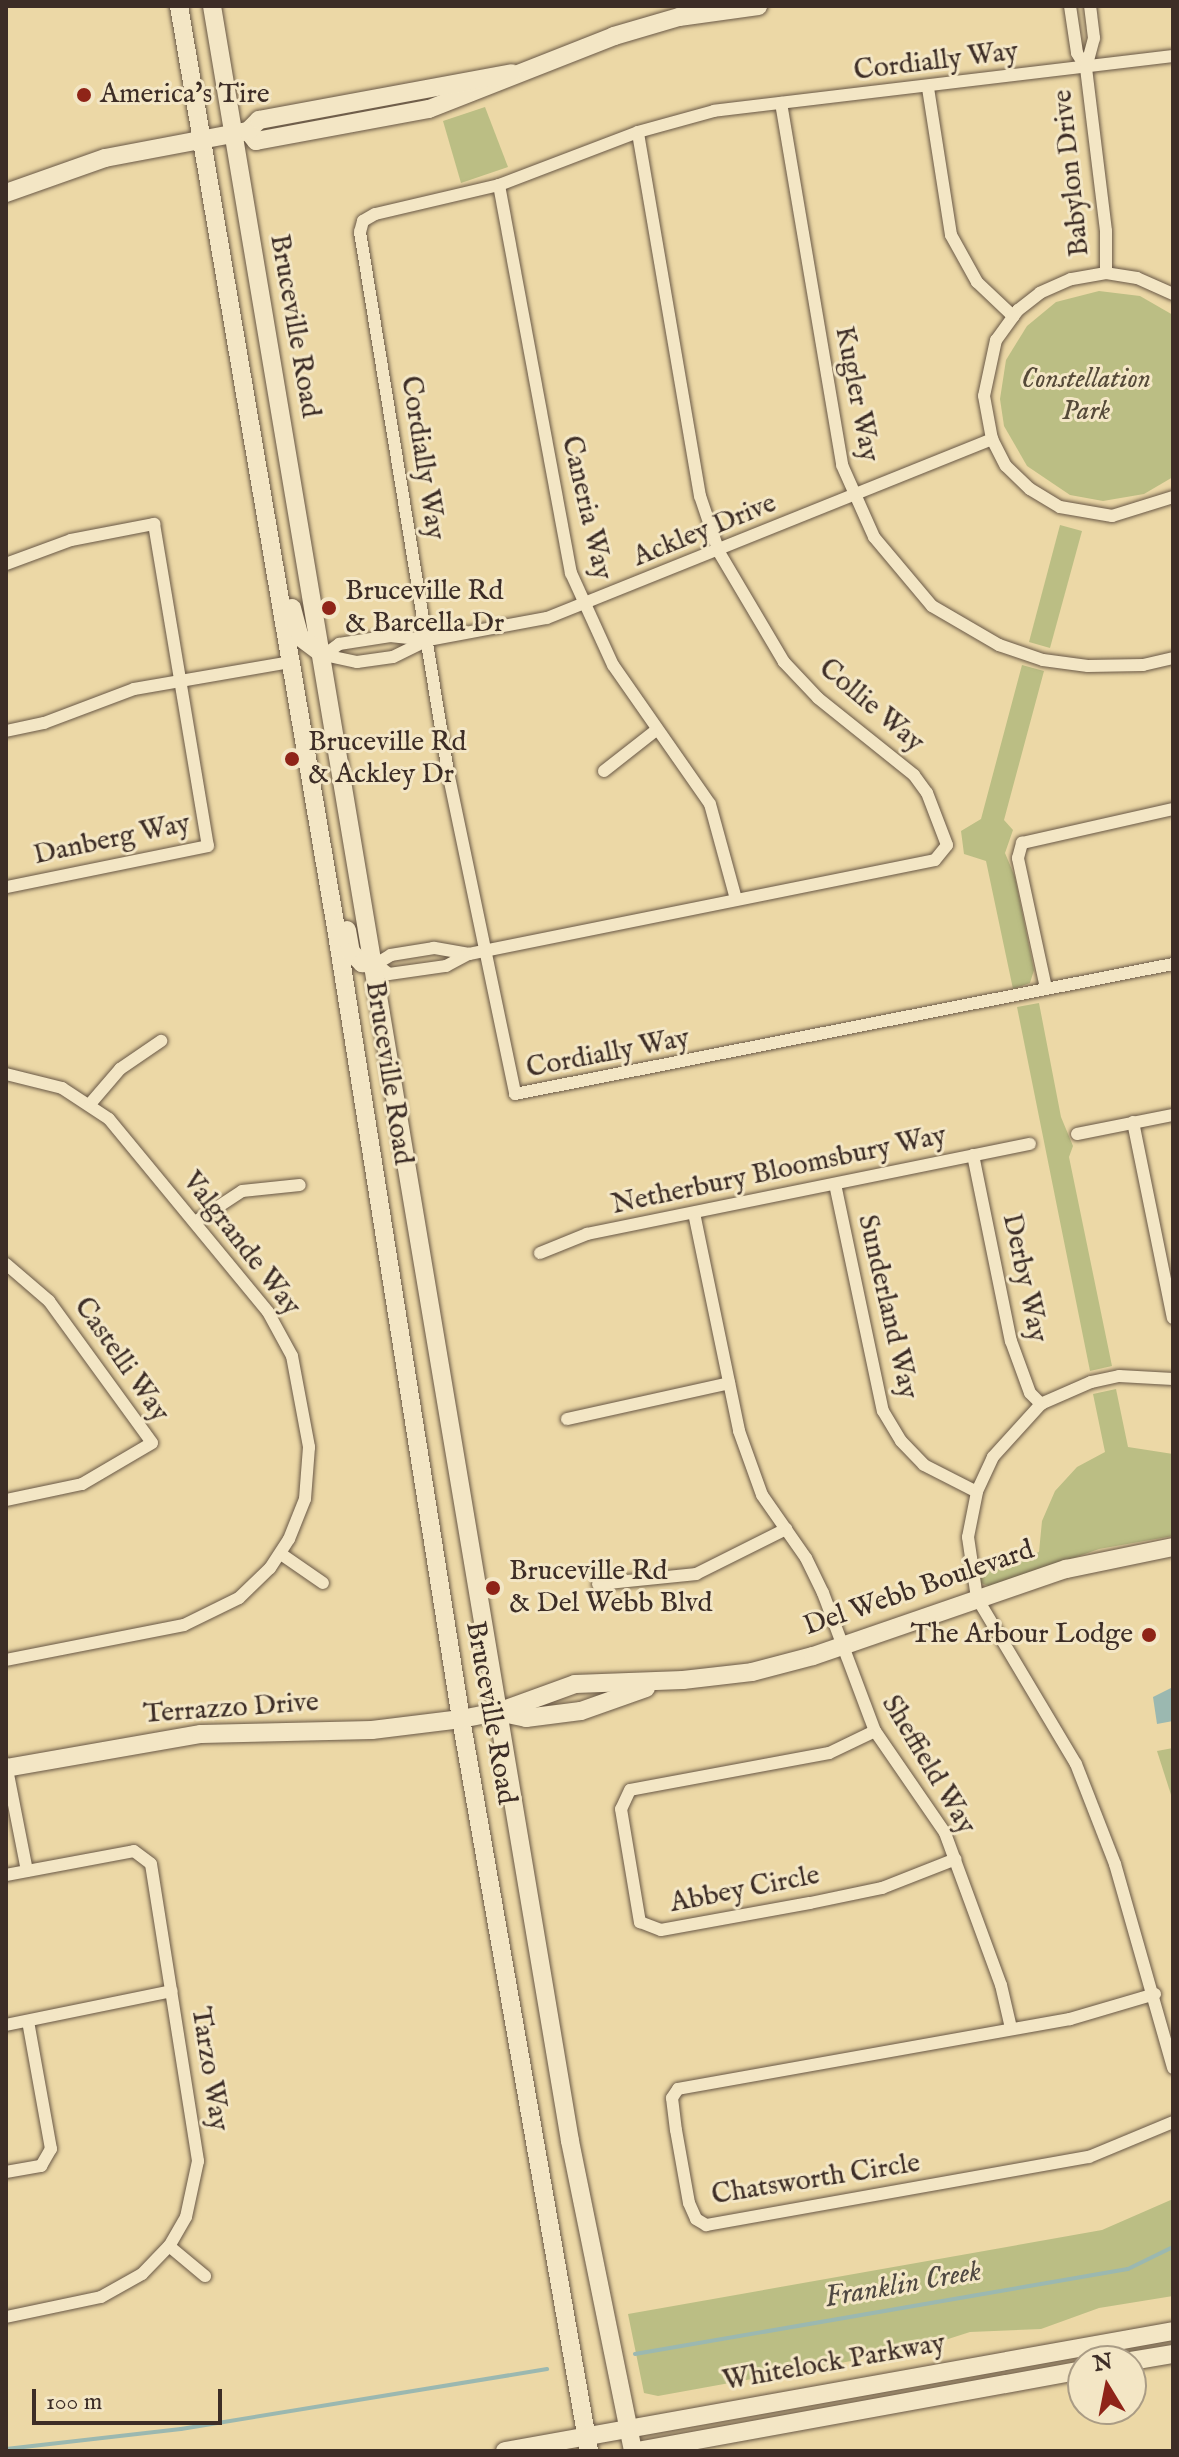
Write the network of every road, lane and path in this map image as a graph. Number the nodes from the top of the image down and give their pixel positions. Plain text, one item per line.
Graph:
1 (179, 6) edge
2 (212, 6) edge
3 (758, 6) edge
4 (1070, 6) edge
5 (1090, 6) edge
6 (1173, 56) edge
7 (1086, 68) junction
8 (928, 88) junction
9 (781, 103) junction
10 (240, 132) junction
11 (638, 132) junction
12 (200, 137) junction
13 (499, 185) junction
14 (6, 193) edge
15 (1106, 273) junction
16 (1173, 294) edge
17 (1013, 316) junction
18 (992, 439) junction
19 (854, 495) junction
20 (1173, 497) edge
21 (266, 525) junction
22 (719, 552) junction
23 (6, 564) edge
24 (585, 605) junction
25 (428, 640) junction
26 (324, 655) junction
27 (1173, 658) edge
28 (290, 662) junction
29 (181, 682) junction
30 (6, 731) edge
31 (655, 731) junction
32 (604, 771) dead end
33 (1173, 809) edge
34 (320, 840) junction
35 (6, 887) edge
36 (736, 899) junction
37 (484, 951) junction
38 (469, 954) junction
39 (376, 964) junction
40 (1173, 964) edge
41 (1046, 988) junction
42 (161, 1041) dead end
43 (6, 1074) edge
44 (90, 1104) junction
45 (1173, 1115) edge
46 (1133, 1122) junction
47 (1077, 1134) dead end
48 (1030, 1144) dead end
49 (973, 1155) junction
50 (835, 1184) junction
51 (300, 1185) dead end
52 (694, 1213) junction
53 (195, 1222) junction
54 (540, 1253) dead end
55 (6, 1264) edge
56 (1173, 1318) edge
57 (1173, 1364) edge
58 (1172, 1379) edge
59 (729, 1383) junction
60 (1041, 1404) junction
61 (567, 1419) dead end
62 (977, 1492) junction
63 (6, 1500) edge
64 (786, 1529) junction
65 (1173, 1547) edge
66 (281, 1554) junction
67 (323, 1583) dead end
68 (598, 1584) dead end
69 (977, 1598) junction
70 (841, 1647) junction
71 (6, 1660) edge
72 (683, 1680) junction
73 (498, 1712) junction
74 (461, 1719) junction
75 (875, 1731) junction
76 (6, 1766) edge
77 (956, 1859) junction
78 (27, 1871) junction
79 (6, 1875) edge
80 (172, 1991) junction
81 (1155, 1994) junction
82 (28, 2021) junction
83 (6, 2025) edge
84 (1011, 2028) junction
85 (1173, 2068) edge
86 (1173, 2122) edge
87 (6, 2172) edge
88 (169, 2246) junction
89 (205, 2276) dead end
90 (6, 2317) edge
91 (1173, 2331) edge
92 (1173, 2354) edge
93 (1147, 2358) edge
94 (997, 2363) junction
95 (1067, 2373) edge
96 (1002, 2385) junction
97 (627, 2428) junction
98 (587, 2444) edge
99 (505, 2451) edge
100 (635, 2451) edge

1 - 12 main road, Bruceville Road
2 - 10 main road, Bruceville Road
3 - 10 main road
4 - 7 street, Babylon Drive
5 - 7 street, Babylon Drive
6 - 7 street, Cordially Way
7 - 8 street, Cordially Way
7 - 15 street, Babylon Drive
8 - 9 street, Cordially Way
8 - 17 street
9 - 11 street, Cordially Way
9 - 19 street, Kugler Way
10 - 12 main road
10 - 26 main road, Bruceville Road
11 - 13 street, Cordially Way
11 - 22 street, Collie Way
12 - 14 main road
12 - 21 main road, Bruceville Road
13 - 24 street, Caneria Way
13 - 25 street, Cordially Way
15 - 16 street
15 - 17 street
17 - 18 street
18 - 19 street, Ackley Drive
18 - 20 street
19 - 22 street, Ackley Drive
19 - 27 street, Kugler Way
21 - 26 main road, Bruceville Road
21 - 28 main road, Bruceville Road
22 - 24 street, Ackley Drive
22 - 36 street, Collie Way
23 - 29 street
24 - 25 street, Ackley Drive
24 - 31 street, Caneria Way
25 - 26 street, Ackley Drive
25 - 26 street, Ackley Drive
25 - 37 street, Cordially Way
26 - 39 main road, Bruceville Road
28 - 29 street
28 - 34 main road, Bruceville Road
29 - 30 street
29 - 35 street, Danberg Way
31 - 32 street
31 - 36 street, Caneria Way
33 - 41 street
34 - 39 main road, Bruceville Road
34 - 74 main road, Bruceville Road
36 - 37 street, Collie Way
37 - 38 street, Collie Way
37 - 41 street, Cordially Way
38 - 39 street, Collie Way
38 - 39 street, Collie Way
39 - 73 main road, Bruceville Road
40 - 41 street, Cordially Way
42 - 44 street
43 - 44 street, Valgrande Way
44 - 53 street, Valgrande Way
45 - 46 street
46 - 47 street
46 - 56 street
48 - 49 street, Netherbury Bloomsbury Way
49 - 50 street, Netherbury Bloomsbury Way
49 - 60 street, Derby Way
50 - 52 street, Netherbury Bloomsbury Way
50 - 62 street, Sunderland Way
51 - 53 street
52 - 54 street, Netherbury Bloomsbury Way
52 - 59 street, Sheffield Way
53 - 66 street, Valgrande Way
55 - 63 street, Castelli Way
57 - 58 street
58 - 60 street
59 - 61 street
59 - 64 street, Sheffield Way
60 - 62 street
62 - 69 street
64 - 68 street
64 - 70 street, Sheffield Way
65 - 69 main road, Del Webb Boulevard
66 - 67 street
66 - 71 street, Valgrande Way
69 - 70 main road, Del Webb Boulevard
69 - 81 street
70 - 72 main road, Del Webb Boulevard
70 - 75 street, Sheffield Way
72 - 73 main road, Del Webb Boulevard
72 - 73 main road, Del Webb Boulevard
73 - 74 main road, Del Webb Boulevard
73 - 97 main road, Bruceville Road
74 - 76 main road, Terrazzo Drive
74 - 98 main road, Bruceville Road
75 - 77 street, Sheffield Way
75 - 77 street, Abbey Circle
76 - 78 street
77 - 84 street, Sheffield Way
78 - 79 street, Tarzo Way
78 - 80 street, Tarzo Way
80 - 82 street
80 - 88 street, Tarzo Way
81 - 84 street, Chatsworth Circle
81 - 85 street
82 - 83 street
82 - 87 street
84 - 86 street, Chatsworth Circle
88 - 89 street
88 - 90 street, Tarzo Way
91 - 94 main road, Whitelock Parkway
92 - 93 main road
94 - 96 main road
94 - 97 main road, Whitelock Parkway
95 - 96 main road, Whitelock Parkway
96 - 100 main road, Whitelock Parkway
97 - 98 main road, Whitelock Parkway
97 - 100 main road, Bruceville Road
98 - 99 main road, Whitelock Parkway

